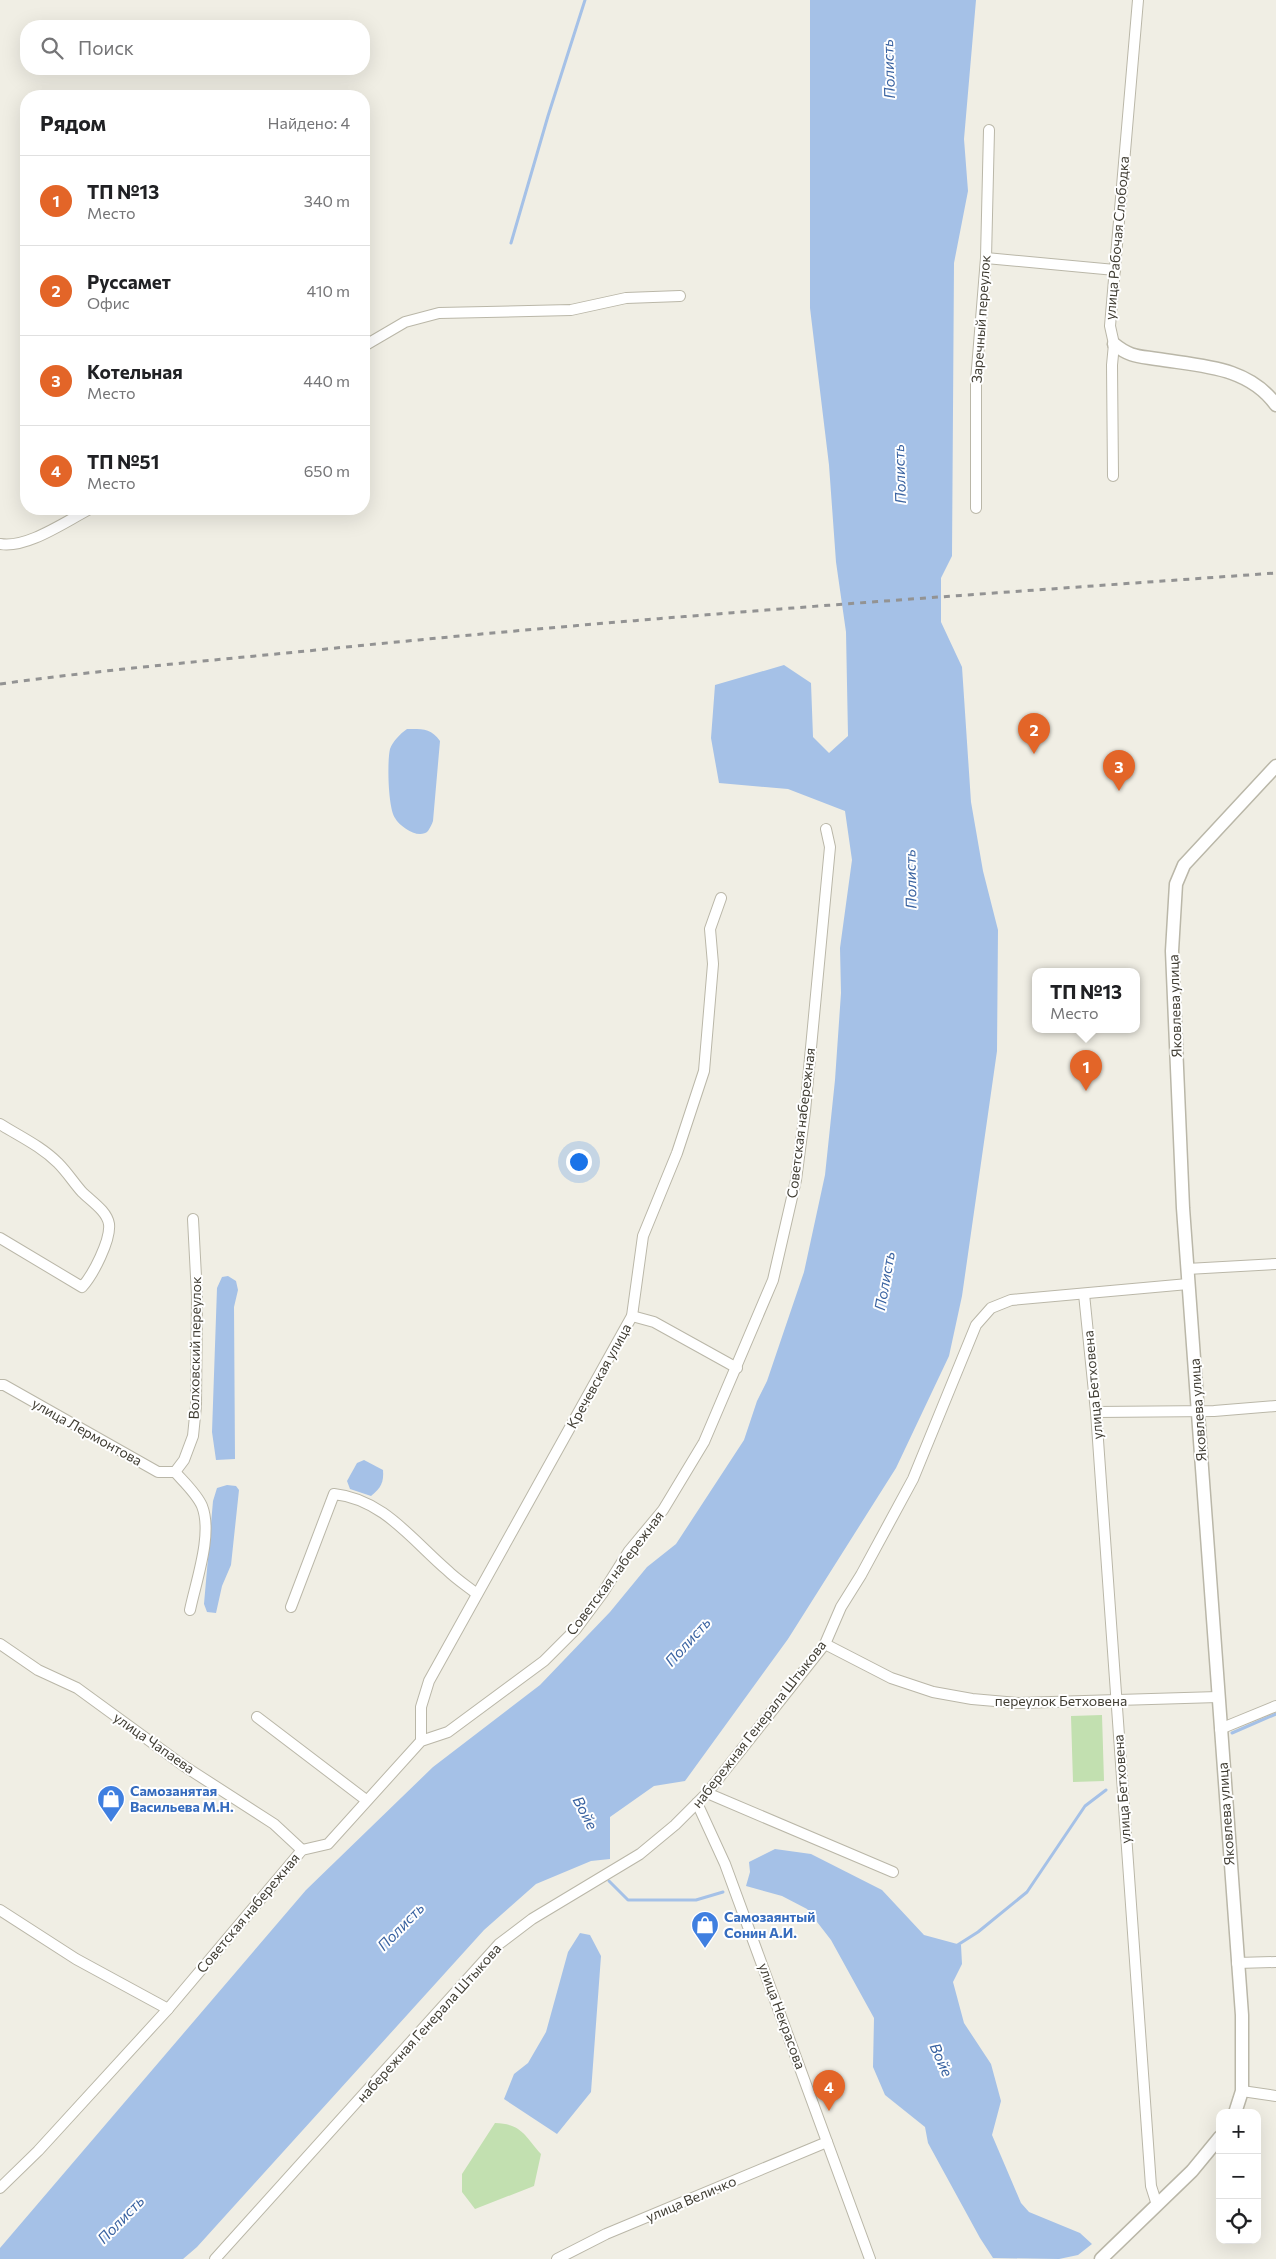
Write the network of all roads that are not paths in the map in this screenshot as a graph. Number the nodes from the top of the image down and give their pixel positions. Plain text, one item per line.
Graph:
1 (1138, 0) edge
2 (989, 130) dead end
3 (986, 258) junction
4 (1115, 270) junction
5 (680, 296) dead end
6 (370, 342) edge
7 (1114, 344) junction
8 (1276, 405) edge
9 (1113, 476) dead end
10 (976, 508) dead end
11 (78, 515) edge
12 (0, 544) edge
13 (1276, 766) edge
14 (826, 829) dead end
15 (721, 898) dead end
16 (0, 1124) edge
17 (193, 1219) dead end
18 (0, 1238) edge
19 (1276, 1264) edge
20 (1187, 1269) junction
21 (1188, 1284) junction
22 (1084, 1294) junction
23 (632, 1316) junction
24 (737, 1368) junction
25 (0, 1385) edge
26 (1276, 1406) edge
27 (1199, 1410) junction
28 (1096, 1412) junction
29 (175, 1472) junction
30 (477, 1594) junction
31 (291, 1607) dead end
32 (190, 1610) dead end
33 (0, 1644) edge
34 (825, 1644) junction
35 (1218, 1697) junction
36 (1115, 1702) junction
37 (1276, 1706) edge
38 (256, 1717) dead end
39 (1220, 1729) junction
40 (421, 1741) junction
41 (707, 1793) junction
42 (366, 1800) junction
43 (697, 1803) junction
44 (302, 1850) junction
45 (893, 1872) dead end
46 (0, 1910) edge
47 (1276, 1962) edge
48 (1237, 1963) junction
49 (168, 2009) junction
50 (1242, 2092) junction
51 (1276, 2096) edge
52 (1236, 2109) edge
53 (827, 2142) junction
54 (1216, 2142) edge
55 (0, 2188) edge
56 (1157, 2205) junction
57 (214, 2259) edge
58 (557, 2259) edge
59 (870, 2259) edge
60 (1101, 2259) edge

1 - 4 street, улица Рабочая Слободка
2 - 3 street, Заречный переулок
3 - 4 street
3 - 10 street, Заречный переулок
4 - 7 street, улица Рабочая Слободка
5 - 6 street
7 - 8 street
7 - 9 street, улица Рабочая Слободка
11 - 12 street
13 - 20 street, Яковлева улица
14 - 24 street, Советская набережная
15 - 23 street, Кречевская улица
16 - 18 street
17 - 29 street, Волховский переулок
19 - 20 street
20 - 21 street, Яковлева улица
21 - 22 street, набережная Генерала Штыкова
21 - 27 street, Яковлева улица
22 - 28 street, улица Бетховена
22 - 34 street, набережная Генерала Штыкова
23 - 24 street
23 - 30 street, Кречевская улица
24 - 40 street, Советская набережная
25 - 29 street, улица Лермонтова
26 - 27 street
27 - 28 street
27 - 35 street, Яковлева улица
28 - 36 street, улица Бетховена
29 - 32 street
30 - 31 street
30 - 40 street, Кречевская улица
33 - 44 street, улица Чапаева
34 - 36 street, переулок Бетховена
34 - 41 street, набережная Генерала Штыкова
35 - 36 street, переулок Бетховена
35 - 39 street, Яковлева улица
36 - 56 street, улица Бетховена
37 - 39 street
38 - 42 street
39 - 48 street, Яковлева улица
40 - 42 street, Советская набережная
41 - 43 street, набережная Генерала Штыкова
41 - 45 street
42 - 44 street, Советская набережная
43 - 53 street, улица Некрасова
43 - 57 street, набережная Генерала Штыкова
44 - 49 street, Советская набережная
46 - 49 street
47 - 48 street
48 - 50 street, Яковлева улица
49 - 55 street, Советская набережная
50 - 51 street
50 - 52 street, Яковлева улица
53 - 58 street, улица Величко
53 - 59 street, улица Некрасова
54 - 56 street
56 - 60 street

